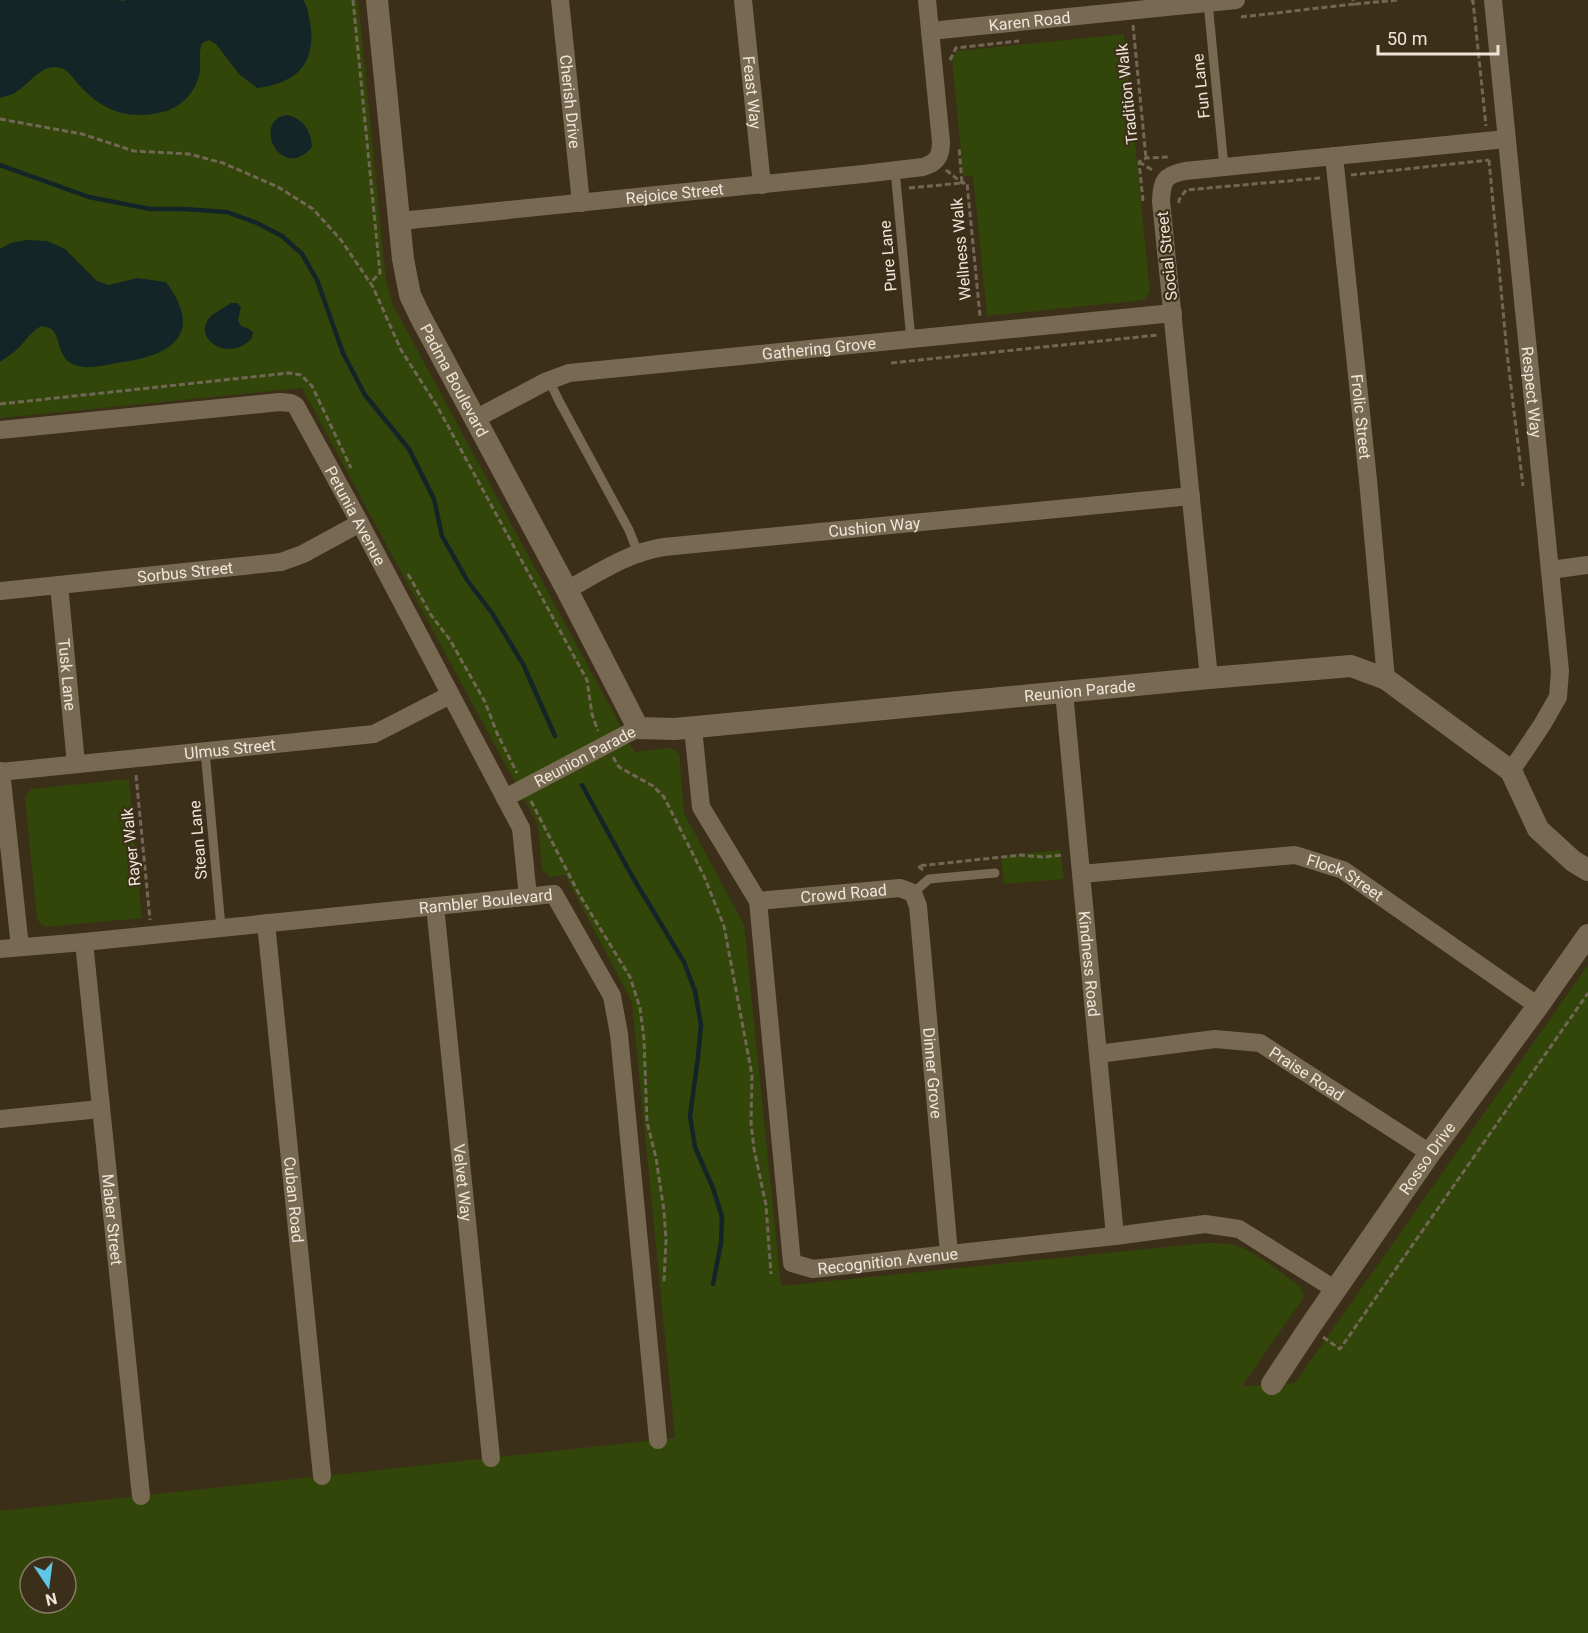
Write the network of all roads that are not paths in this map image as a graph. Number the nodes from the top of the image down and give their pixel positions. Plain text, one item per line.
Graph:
1 (377, 0) edge
2 (560, 0) edge
3 (743, 0) edge
4 (927, 0) edge
5 (1236, 0) edge
6 (1493, 0) edge
7 (1208, 12) junction
8 (930, 31) junction
9 (1506, 139) junction
10 (1334, 156) junction
11 (1224, 167) junction
12 (895, 170) junction
13 (762, 185) junction
14 (581, 203) junction
15 (400, 221) junction
16 (1164, 314) junction
17 (911, 340) junction
18 (549, 380) junction
19 (475, 419) junction
20 (0, 430) edge
21 (1191, 496) junction
22 (360, 523) junction
23 (638, 553) junction
24 (1588, 565) edge
25 (1550, 570) junction
26 (59, 585) junction
27 (567, 590) junction
28 (0, 591) edge
29 (1209, 678) junction
30 (1386, 679) junction
31 (1064, 692) junction
32 (450, 695) junction
33 (638, 728) junction
34 (693, 728) junction
35 (205, 751) junction
36 (76, 764) junction
37 (1511, 771) junction
38 (0, 772) edge
39 (505, 798) junction
40 (1588, 870) edge
41 (995, 873) dead end
42 (1081, 874) junction
43 (913, 893) junction
44 (528, 897) junction
45 (758, 902) junction
46 (435, 906) junction
47 (266, 923) junction
48 (220, 927) junction
49 (1588, 935) edge
50 (84, 942) junction
51 (20, 947) junction
52 (0, 949) edge
53 (1538, 1006) junction
54 (1098, 1054) junction
55 (100, 1109) junction
56 (0, 1119) edge
57 (1430, 1153) junction
58 (1115, 1236) junction
59 (949, 1253) junction
60 (1336, 1290) junction
61 (1272, 1384) dead end
62 (658, 1440) dead end
63 (491, 1458) dead end
64 (322, 1476) dead end
65 (141, 1496) dead end

1 - 15 street, Padma Boulevard
2 - 14 street, Cherish Drive
3 - 13 street, Feast Way
4 - 8 street
5 - 7 street, Karen Road
6 - 9 street, Respect Way
7 - 8 street, Karen Road
7 - 11 lane, Fun Lane
8 - 12 street, Rejoice Street
9 - 10 street, Social Street
9 - 25 street, Respect Way
10 - 11 street, Social Street
10 - 30 street, Frolic Street
11 - 16 street, Social Street
12 - 13 street, Rejoice Street
12 - 17 lane, Pure Lane
13 - 14 street, Rejoice Street
14 - 15 street, Rejoice Street
15 - 19 street, Padma Boulevard
16 - 17 street, Gathering Grove
16 - 21 street, Social Street
17 - 18 street, Gathering Grove
18 - 19 street, Gathering Grove
18 - 23 lane
19 - 27 street, Padma Boulevard
20 - 22 street, Petunia Avenue
21 - 23 street, Cushion Way
21 - 29 street, Social Street
22 - 26 street, Sorbus Street
22 - 32 street, Petunia Avenue
23 - 27 street, Cushion Way
24 - 25 street
25 - 37 street, Respect Way
26 - 28 street, Sorbus Street
26 - 36 street, Tusk Lane
27 - 33 street, Padma Boulevard
29 - 30 street, Reunion Parade
29 - 31 street, Reunion Parade
30 - 37 street, Reunion Parade
31 - 34 street, Reunion Parade
31 - 42 street, Kindness Road
32 - 35 street, Ulmus Street
32 - 39 street, Petunia Avenue
33 - 34 street, Reunion Parade
33 - 39 street, Reunion Parade
34 - 45 street, Recognition Avenue
35 - 36 street, Ulmus Street
35 - 48 lane, Stean Lane
36 - 38 street, Ulmus Street
37 - 40 street, Reunion Parade
38 - 51 street
39 - 44 street, Petunia Avenue
41 - 43 lane
42 - 53 street, Flock Street
42 - 54 street, Kindness Road
43 - 45 street, Crowd Road
43 - 59 street, Dinner Grove
44 - 46 street, Rambler Boulevard
44 - 62 street, Rambler Boulevard
45 - 59 street, Recognition Avenue
46 - 47 street, Rambler Boulevard
46 - 63 street, Velvet Way
47 - 48 street, Rambler Boulevard
47 - 64 street, Cuban Road
48 - 50 street, Rambler Boulevard
49 - 53 street, Rosso Drive
50 - 51 street, Rambler Boulevard
50 - 55 street, Maber Street
51 - 52 street, Rambler Boulevard
53 - 57 street, Rosso Drive
54 - 57 street, Praise Road
54 - 58 street, Kindness Road
55 - 56 street
55 - 65 street, Maber Street
57 - 60 street, Rosso Drive
58 - 59 street, Recognition Avenue
58 - 60 street, Recognition Avenue
60 - 61 street, Rosso Drive

